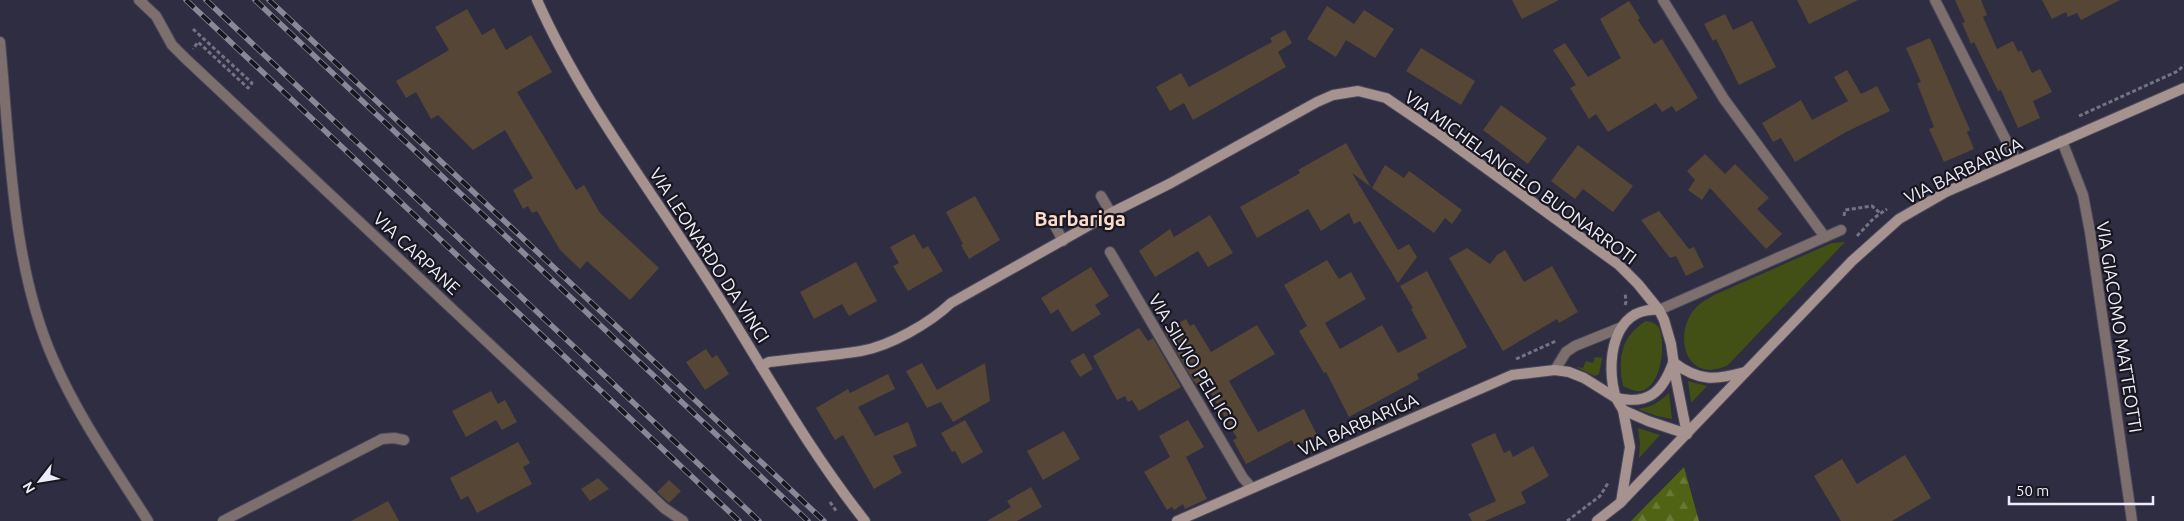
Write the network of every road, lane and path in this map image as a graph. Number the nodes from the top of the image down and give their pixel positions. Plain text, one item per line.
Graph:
1 (139, 0) edge
2 (537, 0) edge
3 (1663, 0) edge
4 (1935, 0) edge
5 (193, 29) dead end
6 (0, 42) edge
7 (185, 58) junction
8 (2184, 88) edge
9 (2062, 141) junction
10 (2016, 160) junction
11 (1101, 196) dead end
12 (1111, 213) junction
13 (1880, 213) dead end
14 (1053, 222) dead end
15 (1841, 230) joint
16 (1825, 237) junction
17 (1063, 241) junction
18 (1110, 252) dead end
19 (1621, 285) dead end
20 (1622, 309) dead end
21 (1658, 310) junction
22 (1622, 327) junction
23 (1561, 339) dead end
24 (1508, 362) dead end
25 (1673, 362) junction
26 (760, 366) junction
27 (1555, 370) junction
28 (1746, 371) junction
29 (1616, 398) junction
30 (1623, 410) junction
31 (1688, 434) junction
32 (404, 440) dead end
33 (1609, 481) dead end
34 (1252, 488) junction
35 (1620, 503) junction
36 (148, 521) edge
37 (223, 521) edge
38 (684, 521) edge
39 (865, 521) edge
40 (1177, 521) edge
41 (1567, 521) edge
42 (1598, 521) edge
43 (2132, 521) edge

1 - 7 street, VIA CARPANE
2 - 26 street, VIA LEONARDO DA VINCI
3 - 16 street
4 - 10 street
5 - 7 path
6 - 36 street
7 - 38 street, VIA CARPANE
8 - 9 street, VIA BARBARIGA
9 - 10 street, VIA BARBARIGA
9 - 43 street, VIA GIACOMO MATTEOTTI
10 - 28 street, VIA BARBARIGA
11 - 12 street
12 - 17 street, VIA MICHELANGELO BUONARROTI
12 - 21 street, VIA MICHELANGELO BUONARROTI
13 - 15 path
14 - 17 street
15 - 16 street, VIA BARBARIGA
16 - 21 street, VIA BARBARIGA
17 - 26 street, VIA MICHELANGELO BUONARROTI
18 - 34 street, VIA SILVIO PELLICO
19 - 20 path
21 - 22 street, VIA BARBARIGA
21 - 25 street
22 - 27 street, VIA BARBARIGA
22 - 29 street, VIA BARBARIGA
23 - 24 path
25 - 28 street
25 - 29 street
25 - 31 street
26 - 39 street, VIA LEONARDO DA VINCI
27 - 29 street, VIA BARBARIGA
27 - 34 street, VIA BARBARIGA
28 - 31 street, VIA BARBARIGA
29 - 30 street, VIA BARBARIGA
30 - 31 street
30 - 35 street, VIA BARBARIGA
31 - 35 street, VIA BARBARIGA
32 - 37 street
33 - 41 path
34 - 40 street, VIA BARBARIGA
35 - 42 street, VIA BARBARIGA

